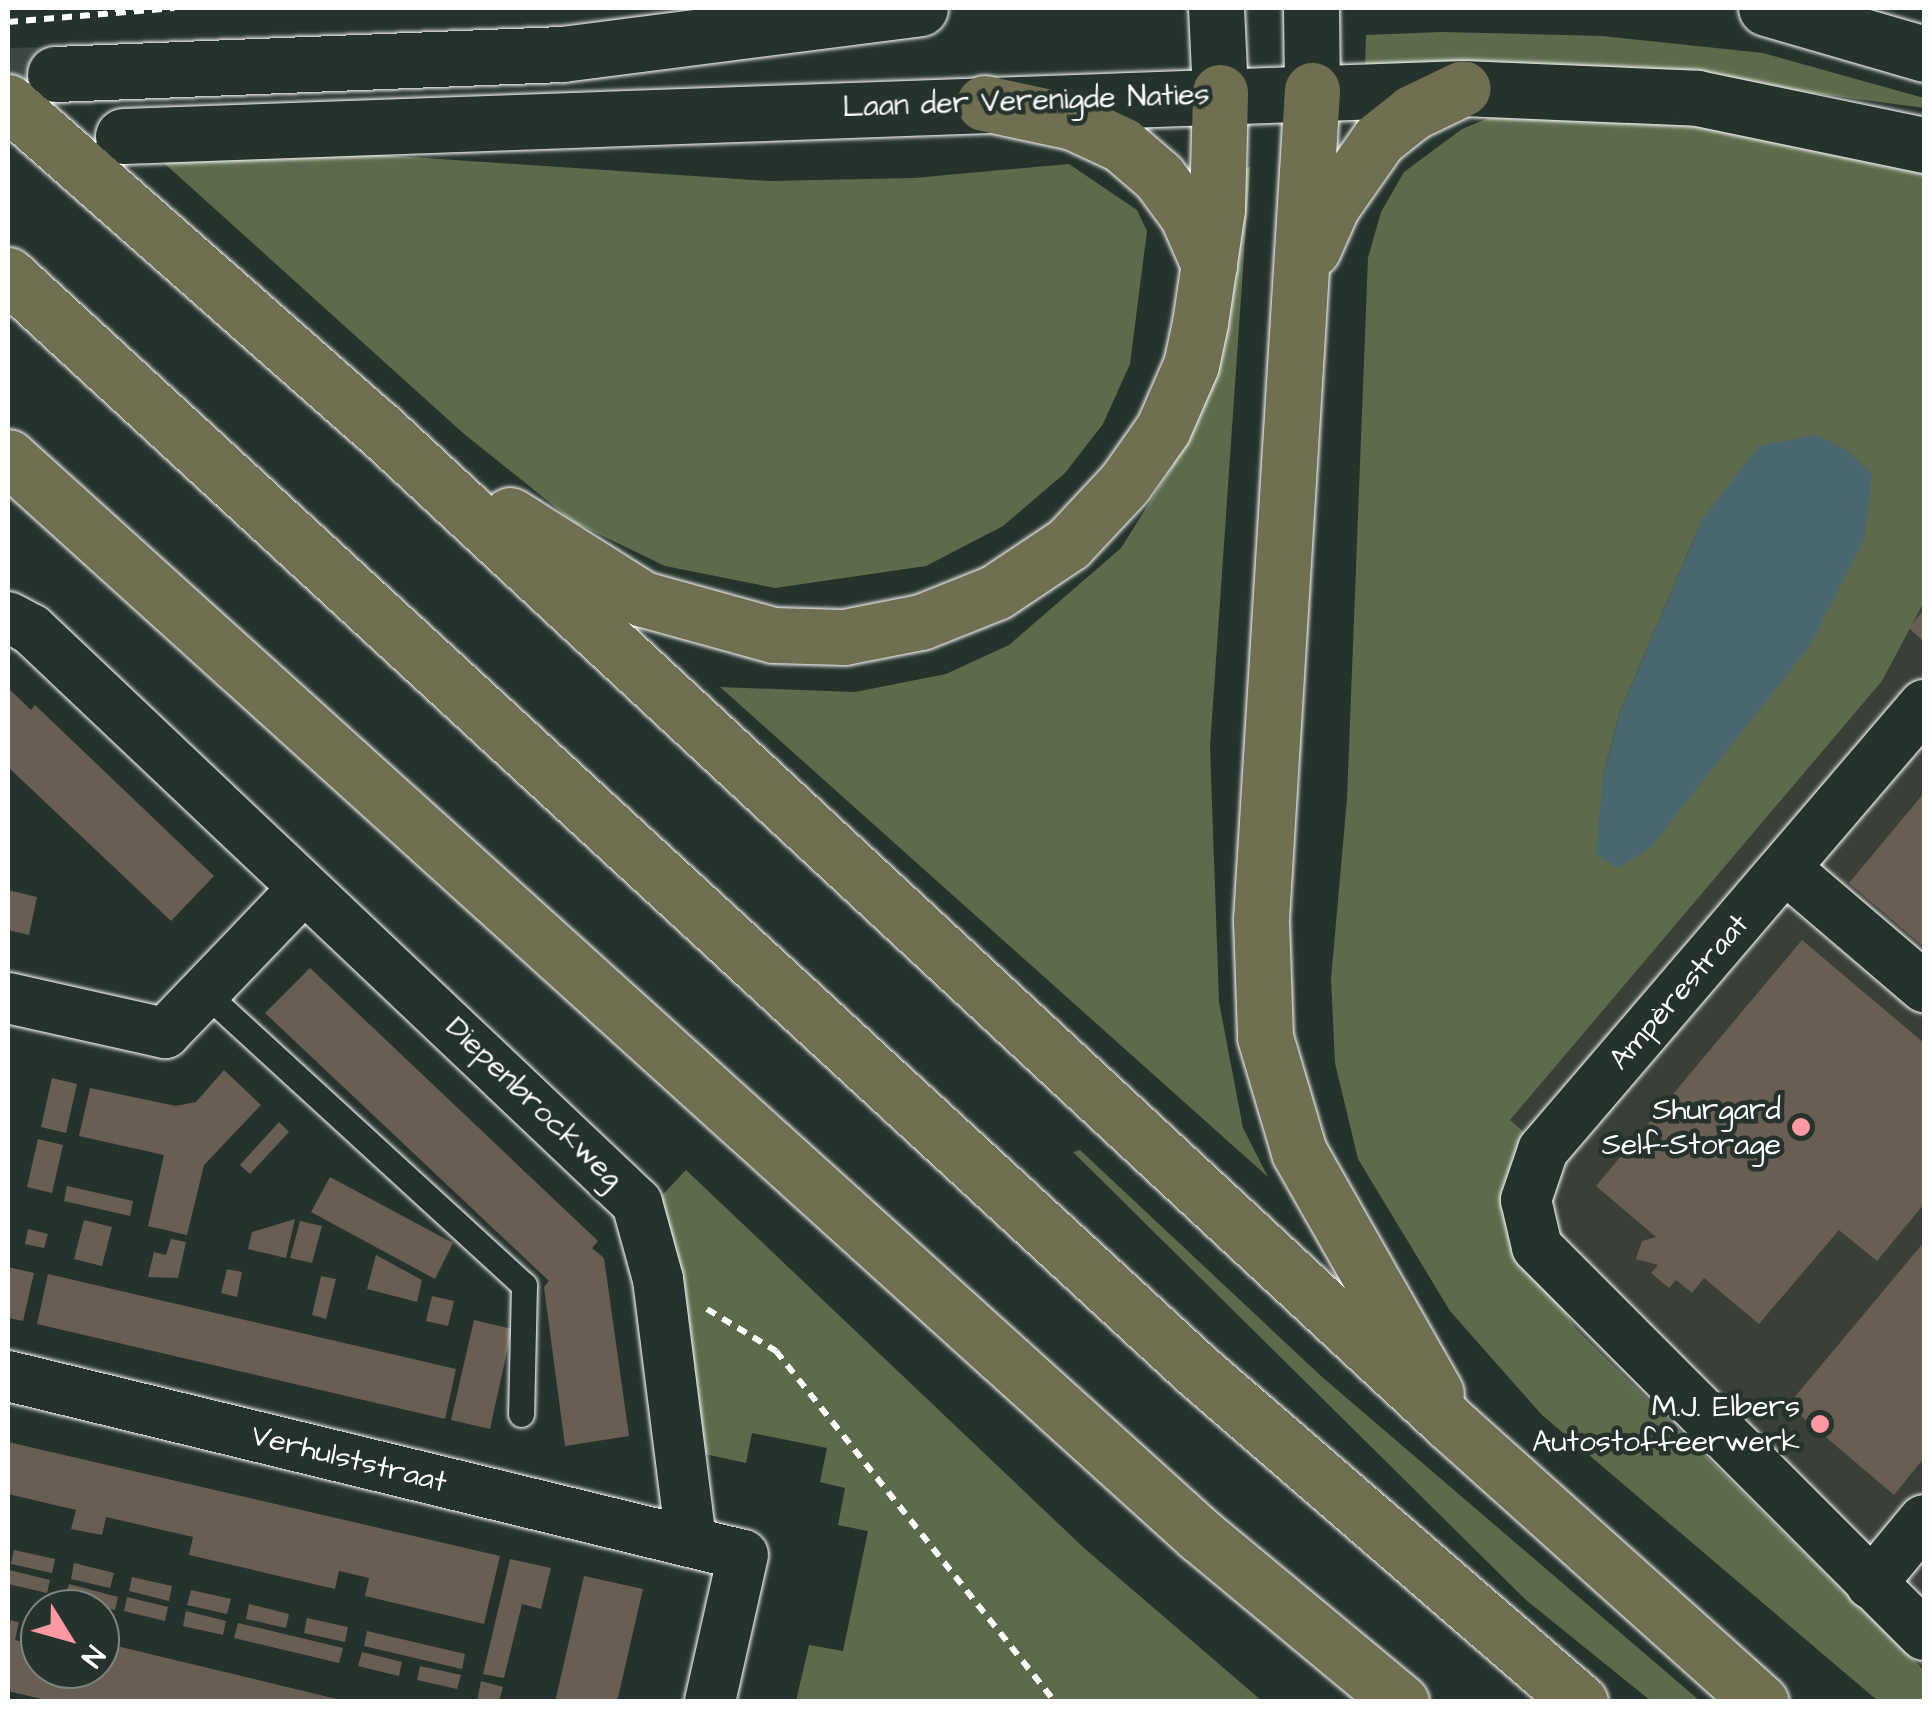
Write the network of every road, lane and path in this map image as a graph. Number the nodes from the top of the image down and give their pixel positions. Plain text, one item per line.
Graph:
1 (174, 8) edge
2 (920, 8) edge
3 (1216, 8) edge
4 (1311, 8) edge
5 (1766, 8) edge
6 (8, 22) edge
7 (1924, 54) edge
8 (56, 74) tunnel mouth
9 (1463, 88) junction
10 (1312, 90) junction
11 (1220, 92) junction
12 (8, 102) tunnel mouth
13 (984, 102) junction
14 (122, 136) dead end
15 (1924, 145) edge
16 (1209, 265) junction
17 (1304, 270) junction
18 (8, 275) edge
19 (375, 425) junction
20 (8, 457) edge
21 (19, 623) edge
22 (1924, 704) edge
23 (1786, 868) junction
24 (304, 888) junction
25 (1924, 986) edge
26 (204, 992) junction
27 (8, 998) edge
28 (658, 1278) junction
29 (8, 1376) edge
30 (521, 1414) dead end
31 (1454, 1427) junction
32 (1924, 1520) edge
33 (691, 1542) junction
34 (1871, 1584) junction
35 (1924, 1635) edge
36 (710, 1702) edge
37 (1055, 1702) edge
38 (1401, 1702) edge
39 (1580, 1702) edge
40 (1761, 1702) edge

1 - 6 path
2 - 8 main road
3 - 11 main road
4 - 10 main road
5 - 7 main road
9 - 10 main road, Laan der Verenigde Naties
9 - 15 main road, Laan der Verenigde Naties
9 - 17 highway
10 - 11 main road, Laan der Verenigde Naties
10 - 17 highway
11 - 13 main road, Laan der Verenigde Naties
11 - 16 highway
12 - 19 highway
13 - 14 main road, Laan der Verenigde Naties
13 - 16 highway
16 - 19 highway
17 - 31 highway
18 - 39 highway
19 - 31 highway
20 - 38 highway
21 - 24 street, Diepenbrockweg
22 - 23 street, Ampèrestraat
23 - 25 street
23 - 34 street, Ampèrestraat
24 - 26 street
24 - 28 street, Diepenbrockweg
26 - 27 street
26 - 30 lane
28 - 33 street, Diepenbrockweg
28 - 37 path
29 - 33 street, Verhulststraat
31 - 40 highway
32 - 34 street
33 - 36 street
34 - 35 street, Ampèrestraat

